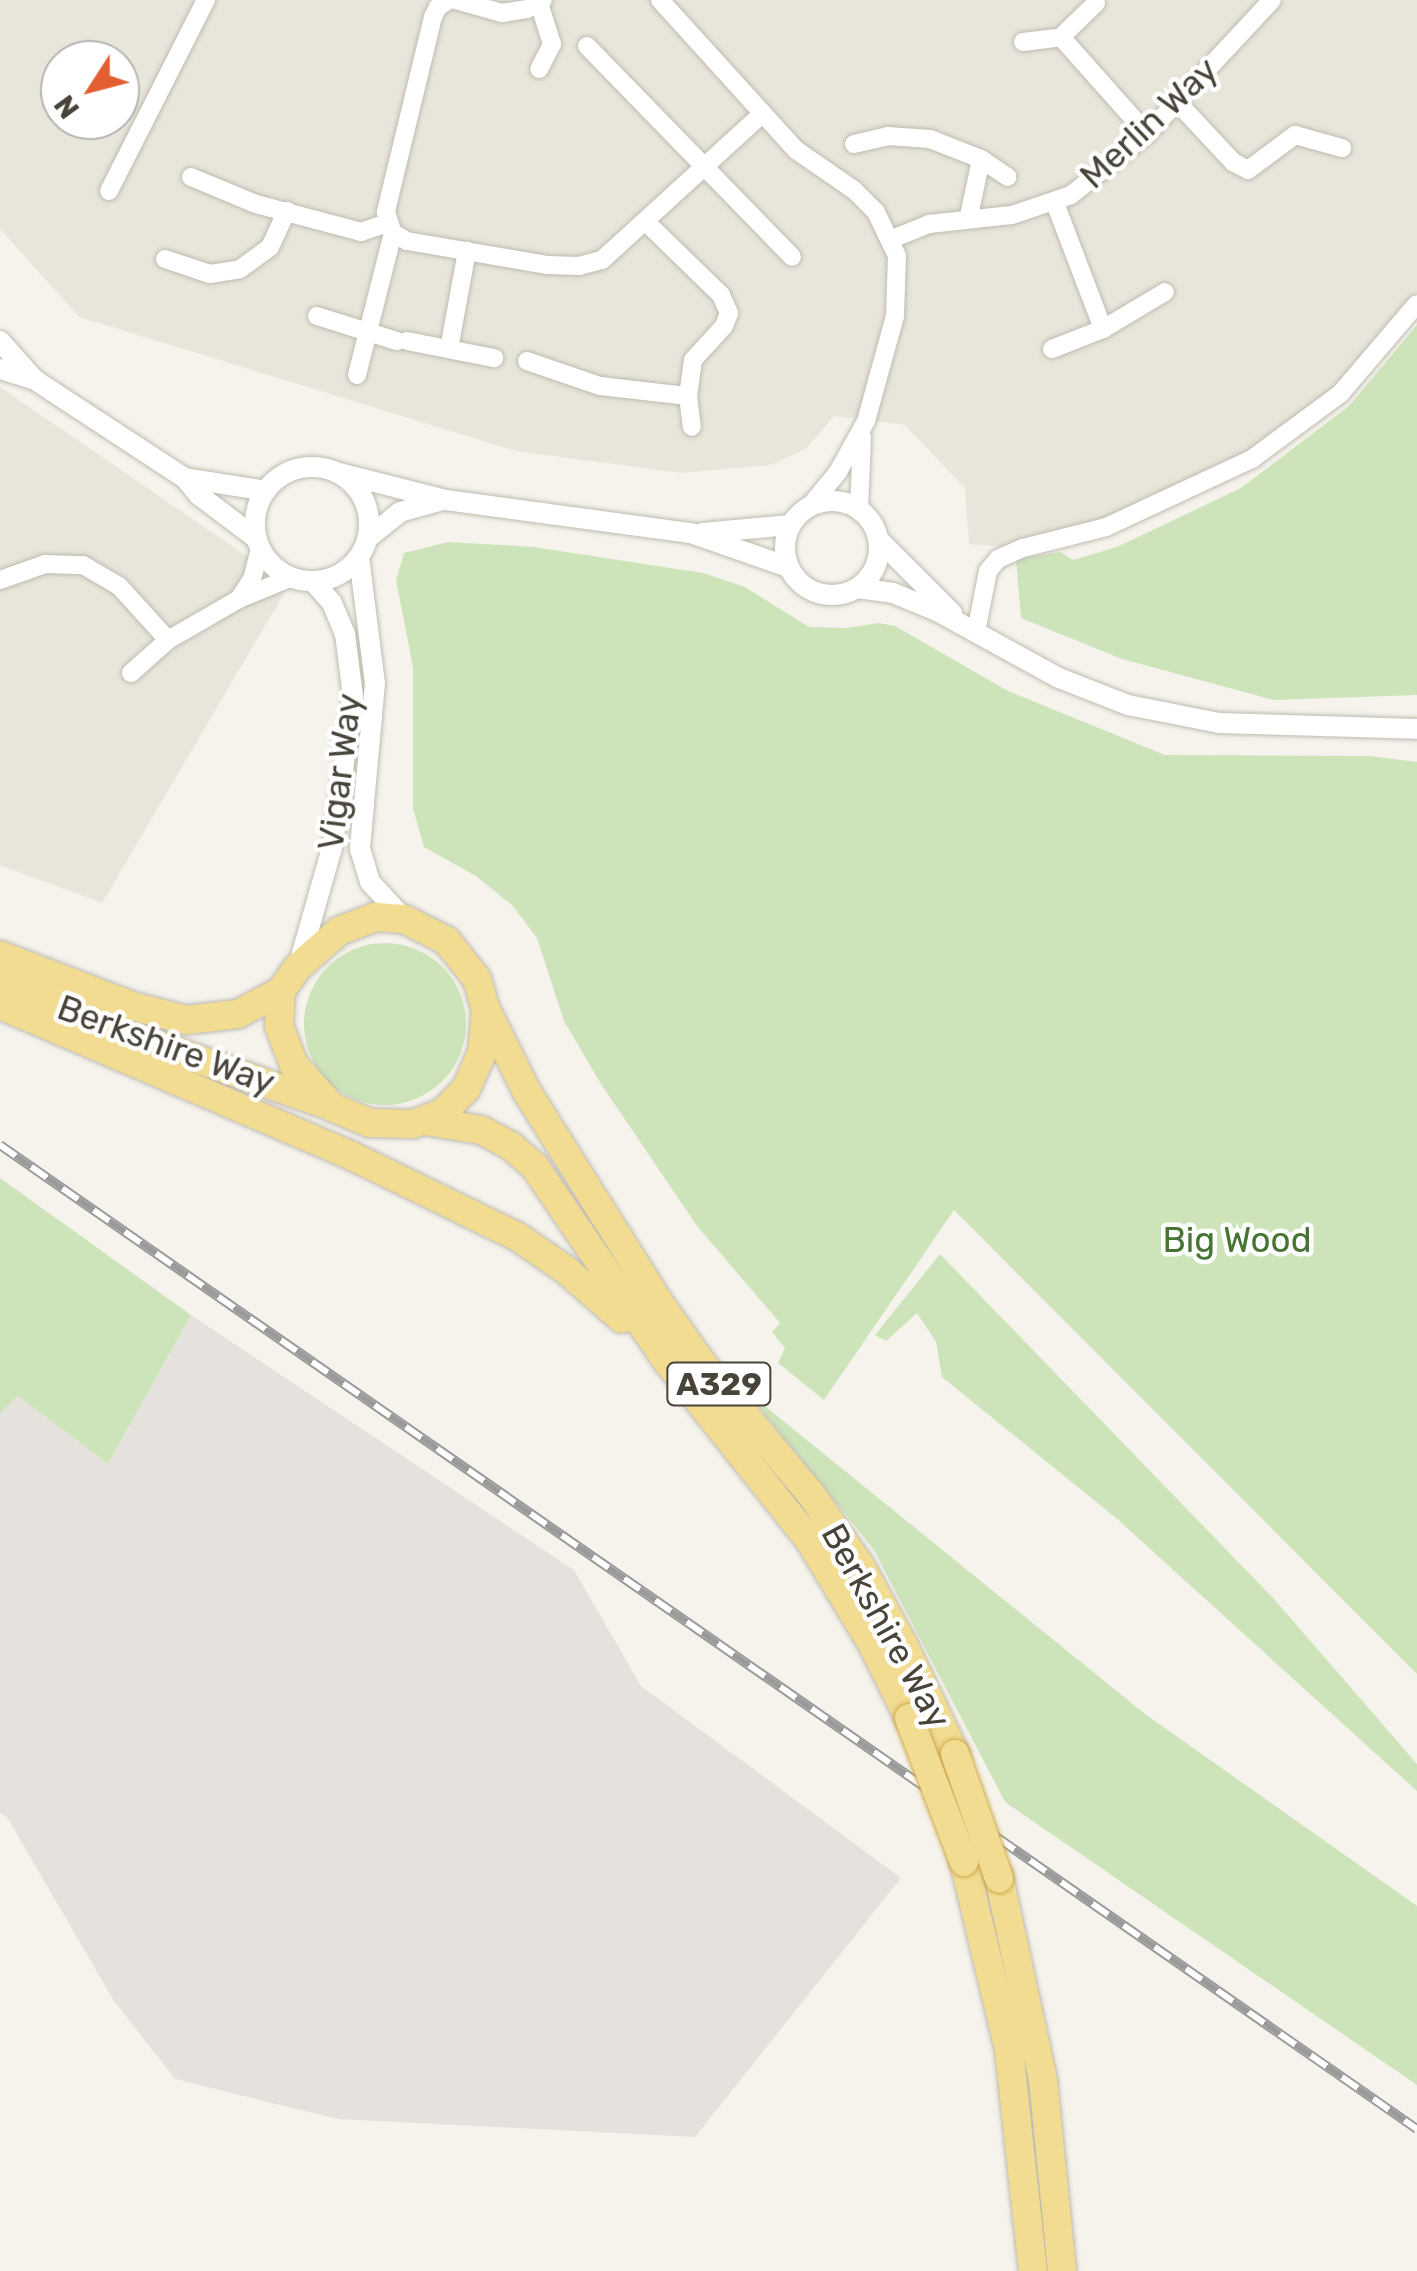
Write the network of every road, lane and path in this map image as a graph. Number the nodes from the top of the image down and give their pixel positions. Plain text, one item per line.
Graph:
1 (206, 0) edge
2 (452, 0) edge
3 (660, 0) edge
4 (1272, 0) edge
5 (541, 2) edge
6 (1096, 3) dead end
7 (1061, 37) junction
8 (1023, 42) dead end
9 (587, 46) dead end
10 (539, 69) dead end
11 (1178, 103) junction
12 (762, 114) junction
13 (1146, 134) junction
14 (854, 144) dead end
15 (1342, 148) dead end
16 (981, 159) junction
17 (705, 167) junction
18 (190, 177) dead end
19 (1008, 177) dead end
20 (109, 191) dead end
21 (1055, 203) junction
22 (286, 211) junction
23 (969, 216) junction
24 (646, 222) junction
25 (390, 228) junction
26 (892, 239) junction
27 (467, 251) junction
28 (792, 256) dead end
29 (165, 259) dead end
30 (1165, 292) dead end
31 (1417, 304) edge
32 (317, 316) dead end
33 (1103, 330) junction
34 (366, 332) junction
35 (0, 341) edge
36 (1052, 348) dead end
37 (449, 349) junction
38 (494, 358) dead end
39 (527, 361) dead end
40 (0, 369) edge
41 (356, 375) dead end
42 (35, 380) junction
43 (688, 396) junction
44 (692, 427) dead end
45 (863, 432) junction
46 (339, 473) junction
47 (185, 478) junction
48 (266, 491) junction
49 (446, 500) junction
50 (811, 505) junction
51 (859, 509) junction
52 (790, 525) junction
53 (691, 533) junction
54 (878, 539) junction
55 (258, 544) junction
56 (363, 548) junction
57 (788, 567) junction
58 (290, 578) junction
59 (0, 580) edge
60 (313, 582) junction
61 (858, 588) junction
62 (239, 599) junction
63 (970, 628) junction
64 (168, 640) junction
65 (131, 673) dead end
66 (1417, 728) edge
67 (404, 919) junction
68 (0, 954) edge
69 (289, 980) junction
70 (0, 982) edge
71 (0, 1005) edge
72 (486, 1010) junction
73 (332, 1108) junction
74 (426, 1121) junction
75 (667, 1361) junction
76 (1033, 2271) edge
77 (1062, 2271) edge

1 - 20 street
2 - 5 street
2 - 25 street
3 - 12 street
4 - 11 street, Merlin Way
5 - 10 street
6 - 7 street
7 - 8 street
7 - 13 street
9 - 17 street
11 - 13 street, Merlin Way
11 - 15 street
12 - 17 street
12 - 26 street
13 - 21 street, Merlin Way
14 - 16 street
16 - 19 street
16 - 23 street
17 - 24 street
17 - 28 street
18 - 22 street
21 - 23 street, Merlin Way
21 - 33 street
22 - 25 street
22 - 29 street
23 - 26 street, Merlin Way
24 - 27 street
24 - 43 street
25 - 27 street
25 - 34 street
26 - 45 street
27 - 37 street
30 - 33 street
31 - 63 street
32 - 34 street
33 - 36 street
34 - 37 street
34 - 41 street
35 - 42 street
37 - 38 street
39 - 43 street
40 - 42 street
42 - 47 street
43 - 44 street
45 - 50 street
45 - 51 street
46 - 48 street
46 - 49 street
46 - 56 street
47 - 48 street
47 - 55 street
48 - 55 street
49 - 53 street
49 - 56 street
50 - 51 street
50 - 52 street
51 - 54 street
52 - 53 street
52 - 57 street
53 - 57 street
54 - 61 street
54 - 63 street
55 - 58 street
55 - 62 street
56 - 60 street
56 - 67 street, Vigar Way
57 - 61 street
58 - 60 street
58 - 62 street
59 - 64 street
60 - 69 street, Vigar Way
61 - 63 street
62 - 64 street
63 - 66 street
64 - 65 street
67 - 69 highway
67 - 72 highway, A329
68 - 69 highway, Berkshire Way
69 - 73 highway
70 - 73 highway, Berkshire Way / A329
71 - 75 highway, A329
72 - 74 highway, A329
72 - 77 highway, Berkshire Way / A329, bridge
73 - 74 highway, A329
74 - 75 highway, Berkshire Way / A329
75 - 76 highway, Berkshire Way / A329, bridge

